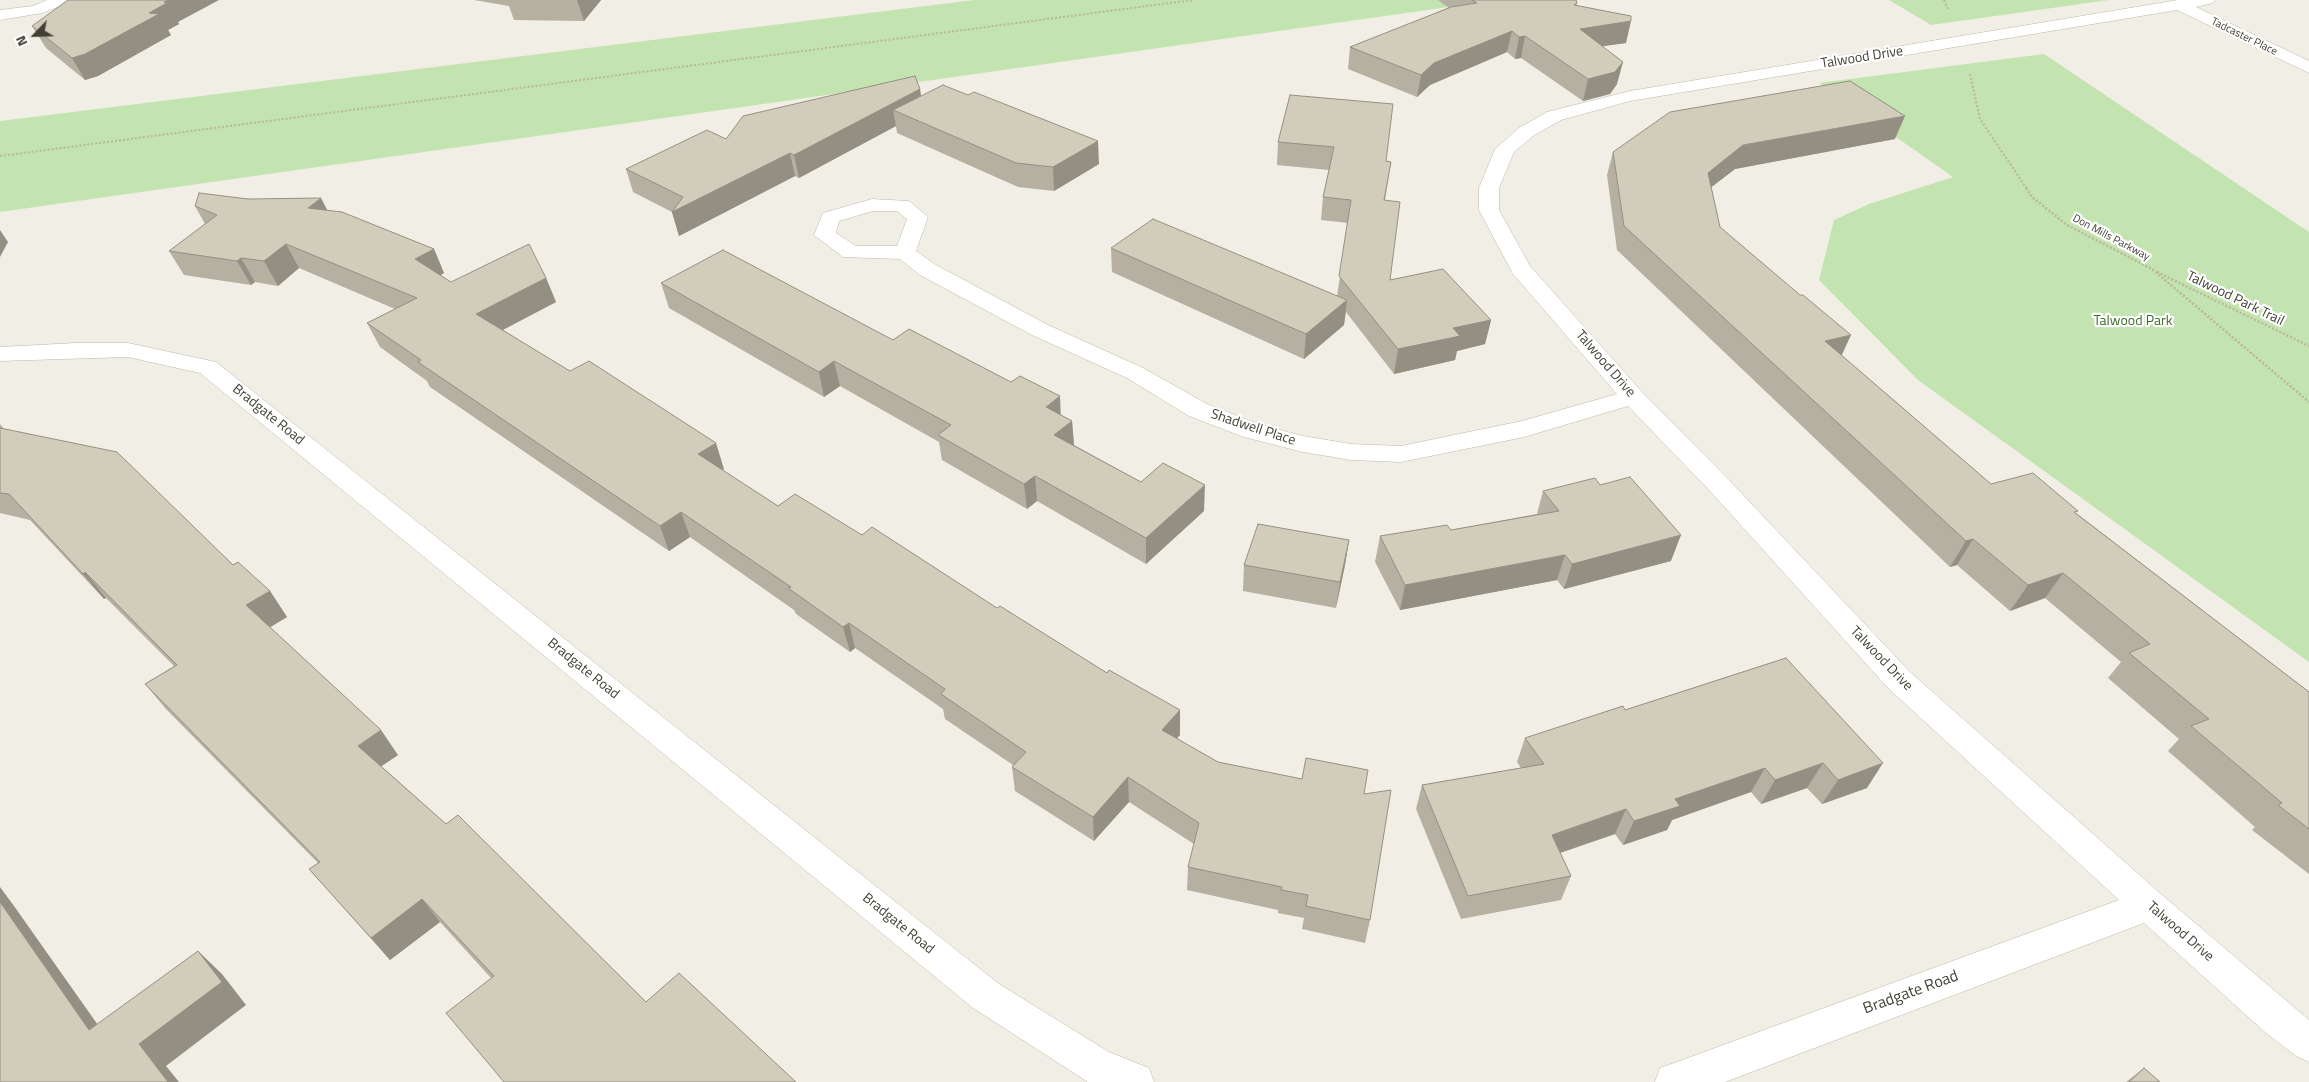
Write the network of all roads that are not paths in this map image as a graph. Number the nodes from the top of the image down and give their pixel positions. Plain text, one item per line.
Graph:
1 (62, 0) edge
2 (2207, 0) edge
3 (2180, 5) junction
4 (0, 16) edge
5 (2309, 68) edge
6 (905, 253) dead end
7 (0, 354) edge
8 (1633, 397) junction
9 (2148, 905) junction
10 (2309, 1043) edge
11 (1135, 1082) edge
12 (1674, 1082) edge

1 - 4 street
2 - 3 street, Talwood Drive
3 - 5 street, Tadcaster Place
3 - 8 street, Talwood Drive
6 - 8 street, Shadwell Place
7 - 11 street, Bradgate Road
8 - 9 street, Talwood Drive
9 - 10 street, Talwood Drive
9 - 12 street, Bradgate Road

